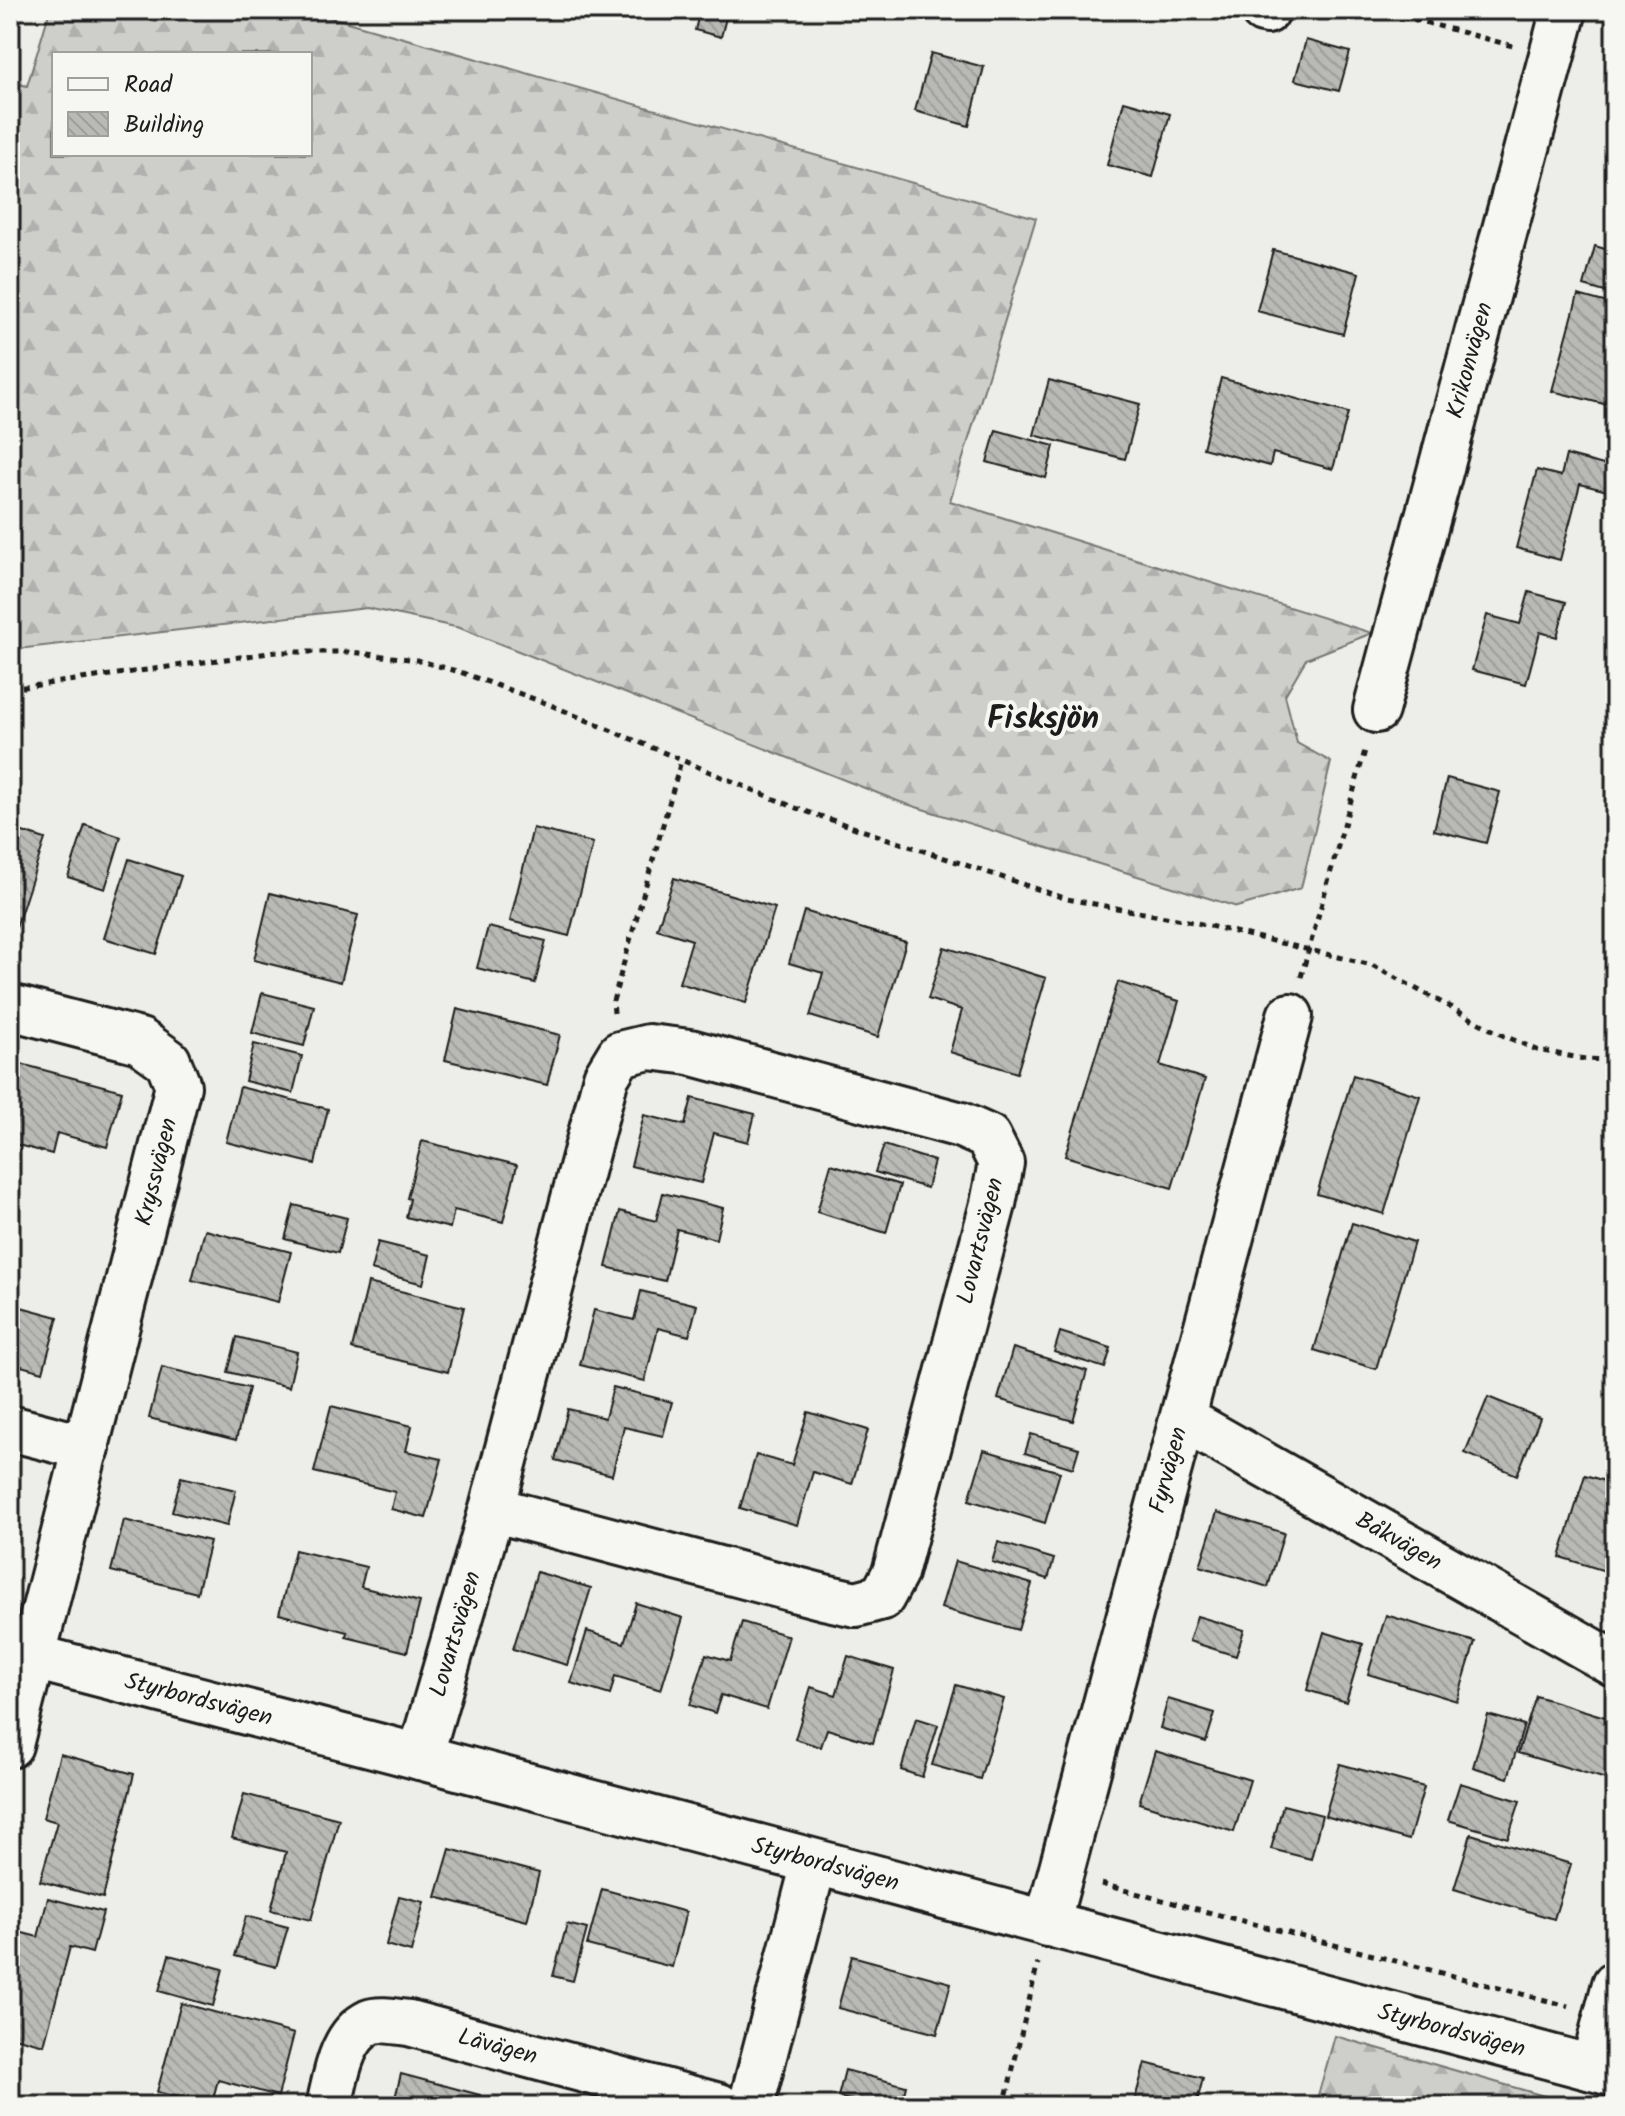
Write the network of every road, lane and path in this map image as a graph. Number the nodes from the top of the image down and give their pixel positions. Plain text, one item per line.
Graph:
1 (1379, 10) edge
2 (1564, 10) edge
3 (1551, 57) junction
4 (10, 689) edge
5 (1376, 710) joint
6 (681, 761) junction
7 (1309, 948) junction
8 (10, 1007) edge
9 (1290, 1016) joint
10 (620, 1054) junction
11 (1615, 1060) edge
12 (1183, 1419) junction
13 (10, 1428) edge
14 (87, 1448) junction
15 (492, 1509) junction
16 (34, 1657) junction
17 (1615, 1664) edge
18 (10, 1745) edge
19 (420, 1757) junction
20 (814, 1863) junction
21 (1061, 1873) junction
22 (1047, 1924) junction
23 (1611, 2000) edge
24 (1604, 2071) edge
25 (329, 2106) edge
26 (719, 2106) edge
27 (751, 2106) edge
28 (1004, 2106) edge

1 - 3 path
2 - 3 street, Krikonvägen
3 - 5 street, Krikonvägen
4 - 6 path
5 - 7 path
6 - 7 path
6 - 10 path
7 - 9 path
7 - 11 path
8 - 14 street, Kryssvägen
9 - 12 street, Fyrvägen
10 - 15 street, Lovartsvägen
10 - 15 street, Lovartsvägen
12 - 17 street, Båkvägen
12 - 21 street, Fyrvägen
13 - 14 street
14 - 16 street, Kryssvägen
15 - 19 street, Lovartsvägen
16 - 18 street, Kryssvägen
16 - 19 street, Styrbordsvägen
19 - 20 street, Styrbordsvägen
20 - 22 street, Styrbordsvägen
20 - 27 street
21 - 22 street, Fyrvägen
21 - 23 path
22 - 24 street, Styrbordsvägen
22 - 28 path
23 - 24 street
25 - 26 street, Lävägen

